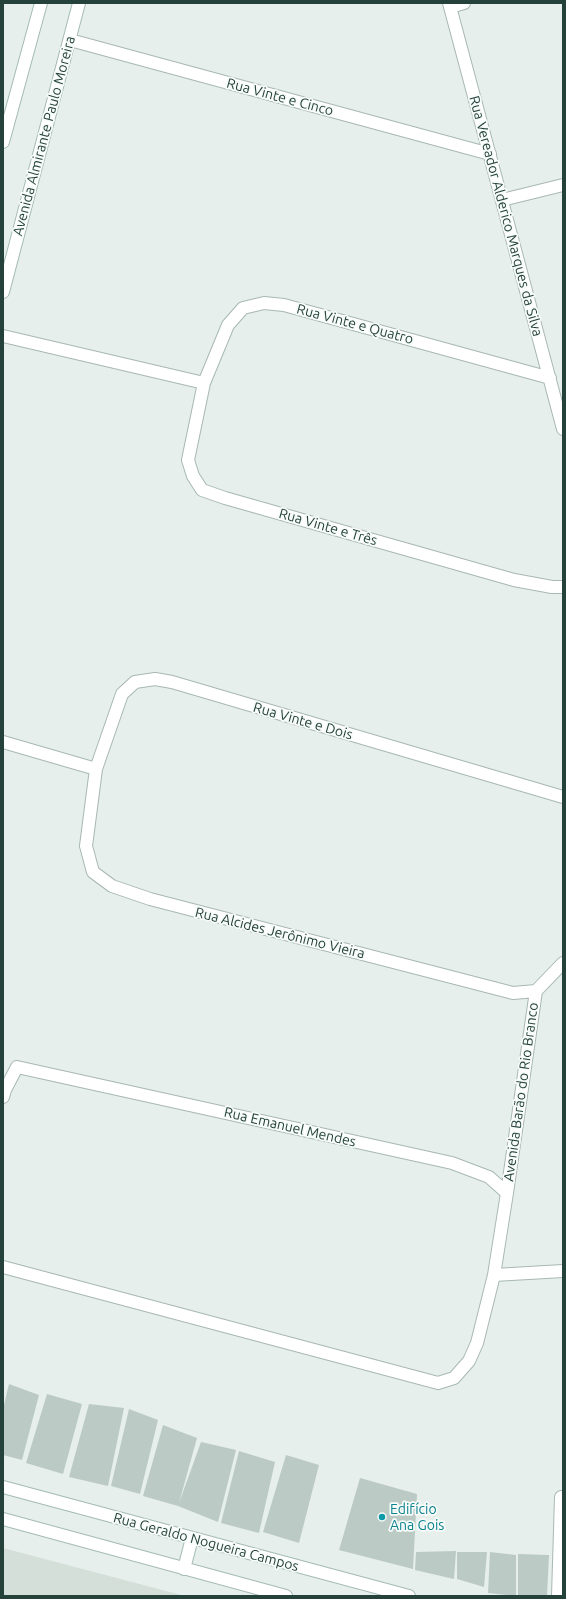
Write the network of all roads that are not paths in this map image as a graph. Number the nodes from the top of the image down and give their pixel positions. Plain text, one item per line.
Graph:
1 (41, 3) edge
2 (79, 3) edge
3 (464, 3) edge
4 (450, 5) edge
5 (70, 40) junction
6 (3, 142) edge
7 (490, 154) junction
8 (563, 185) edge
9 (502, 200) junction
10 (3, 292) edge
11 (3, 336) edge
12 (550, 378) junction
13 (204, 383) junction
14 (560, 399) edge
15 (563, 429) edge
16 (563, 588) edge
17 (3, 742) edge
18 (96, 769) junction
19 (563, 797) edge
20 (563, 964) edge
21 (536, 991) junction
22 (3, 1097) edge
23 (507, 1193) junction
24 (3, 1268) edge
25 (563, 1271) edge
26 (494, 1275) junction
27 (3, 1487) edge
28 (561, 1497) dead end
29 (3, 1519) edge
30 (192, 1538) junction
31 (184, 1569) junction
32 (286, 1596) edge
33 (409, 1596) edge
34 (558, 1596) edge

1 - 6 street
2 - 5 street, Avenida Almirante Paulo Moreira
3 - 4 street
4 - 7 street, Rua Vereador Alderico Marques da Silva
5 - 7 street, Rua Vinte e Cinco
5 - 10 street, Avenida Almirante Paulo Moreira
7 - 9 street, Rua Vereador Alderico Marques da Silva
8 - 9 street
9 - 12 street, Rua Vereador Alderico Marques da Silva
11 - 13 street
12 - 13 street, Rua Vinte e Quatro
12 - 14 street, Rua Vereador Alderico Marques da Silva
13 - 16 street, Rua Vinte e Três
14 - 15 street, Rua Vereador Alderico Marques da Silva
17 - 18 street
18 - 19 street, Rua Vinte e Dois
18 - 21 street, Rua Alcides Jerônimo Vieira
20 - 21 street
21 - 23 street, Avenida Barão do Rio Branco
22 - 23 street, Rua Emanuel Mendes
23 - 26 street
24 - 26 street
25 - 26 street
27 - 30 street, Rua Geraldo Nogueira Campos
28 - 34 street
29 - 31 street
30 - 31 street
30 - 33 street, Rua Geraldo Nogueira Campos
31 - 32 street

